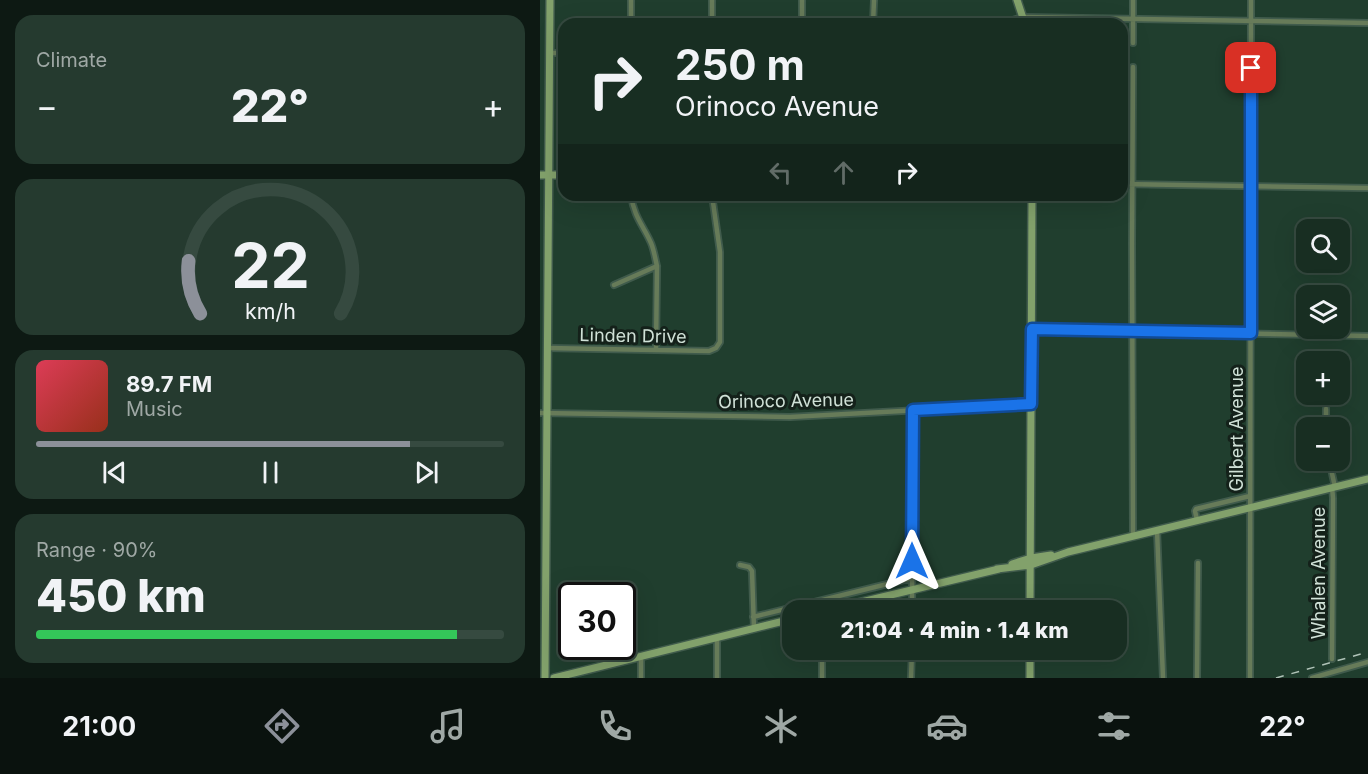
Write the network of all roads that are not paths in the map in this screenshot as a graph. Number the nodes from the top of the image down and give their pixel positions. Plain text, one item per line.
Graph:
1 (550, 0) edge
2 (631, 0) edge
3 (712, 0) edge
4 (802, 0) edge
5 (874, 0) edge
6 (1017, 0) edge
7 (1133, 0) edge
8 (1251, 0) edge
9 (631, 18) edge
10 (712, 18) edge
11 (802, 18) edge
12 (873, 18) edge
13 (1023, 18) edge
14 (1128, 19) edge
15 (1133, 19) junction
16 (1251, 21) junction
17 (1368, 23) edge
18 (1133, 43) dead end
19 (549, 53) junction
20 (558, 53) edge
21 (1133, 67) dead end
22 (540, 175) edge
23 (548, 175) junction
24 (558, 175) edge
25 (1128, 184) edge
26 (1132, 184) junction
27 (1250, 186) junction
28 (1368, 188) edge
29 (632, 201) edge
30 (713, 201) edge
31 (1032, 201) edge
32 (657, 266) junction
33 (614, 285) dead end
34 (1032, 329) junction
35 (1132, 331) junction
36 (1251, 333) junction
37 (1368, 336) edge
38 (547, 348) junction
39 (656, 350) junction
40 (1031, 404) junction
41 (1326, 409) dead end
42 (913, 410) junction
43 (543, 413) edge
44 (1326, 417) edge
45 (1331, 471) edge
46 (1368, 479) edge
47 (1334, 487) junction
48 (1250, 496) junction
49 (1250, 507) junction
50 (1197, 520) junction
51 (1157, 530) junction
52 (1133, 536) junction
53 (1031, 561) junction
54 (1198, 563) dead end
55 (740, 565) dead end
56 (543, 576) edge
57 (912, 578) junction
58 (912, 590) junction
59 (823, 600) edge
60 (870, 600) edge
61 (912, 600) edge
62 (1030, 600) edge
63 (782, 610) edge
64 (753, 616) junction
65 (782, 622) edge
66 (754, 629) junction
67 (717, 638) junction
68 (641, 657) junction
69 (1332, 659) dead end
70 (822, 660) edge
71 (912, 660) edge
72 (1030, 660) edge
73 (1368, 662) edge
74 (542, 669) edge
75 (545, 678) edge
76 (554, 678) edge
77 (641, 678) edge
78 (717, 678) edge
79 (822, 678) edge
80 (911, 678) edge
81 (1030, 678) edge
82 (1163, 678) edge
83 (1197, 678) edge
84 (1250, 678) edge
85 (1312, 678) edge

1 - 19 main road
2 - 9 street
3 - 10 street
4 - 11 street
5 - 12 street
6 - 13 main road
7 - 15 street
8 - 16 street, Gilbert Avenue
14 - 15 street
15 - 16 street
15 - 18 street
16 - 17 street
16 - 27 street, Gilbert Avenue
19 - 20 street
19 - 23 main road
21 - 26 street
22 - 23 main road
23 - 24 main road
23 - 38 main road
25 - 26 street
26 - 27 street
26 - 35 street
27 - 28 street
27 - 36 street, Gilbert Avenue
29 - 32 street
30 - 39 street, Linden Drive
31 - 34 main road
32 - 33 street
32 - 39 street
34 - 35 street
34 - 40 main road
35 - 36 street
35 - 52 street
36 - 37 street
36 - 48 street, Gilbert Avenue
38 - 39 street, Linden Drive
38 - 43 main road
40 - 42 street, Orinoco Avenue
40 - 53 main road
41 - 44 street
42 - 43 street, Orinoco Avenue
42 - 57 street
43 - 56 main road
45 - 47 street, Whalen Avenue
46 - 47 main road
47 - 49 main road
47 - 69 street, Whalen Avenue
48 - 49 street, Gilbert Avenue
48 - 50 street
49 - 50 main road
49 - 84 street, Gilbert Avenue
50 - 51 main road
51 - 52 main road
51 - 82 street
52 - 53 main road
53 - 58 main road
53 - 62 main road
54 - 83 street
55 - 64 street
56 - 74 main road
57 - 58 street
57 - 59 street
58 - 60 main road
58 - 61 street
63 - 64 street
64 - 66 street
65 - 66 main road
66 - 67 main road
67 - 68 main road
67 - 78 street
68 - 76 main road
68 - 77 street
70 - 79 street
71 - 80 street
72 - 81 main road
73 - 85 street
74 - 75 main road

